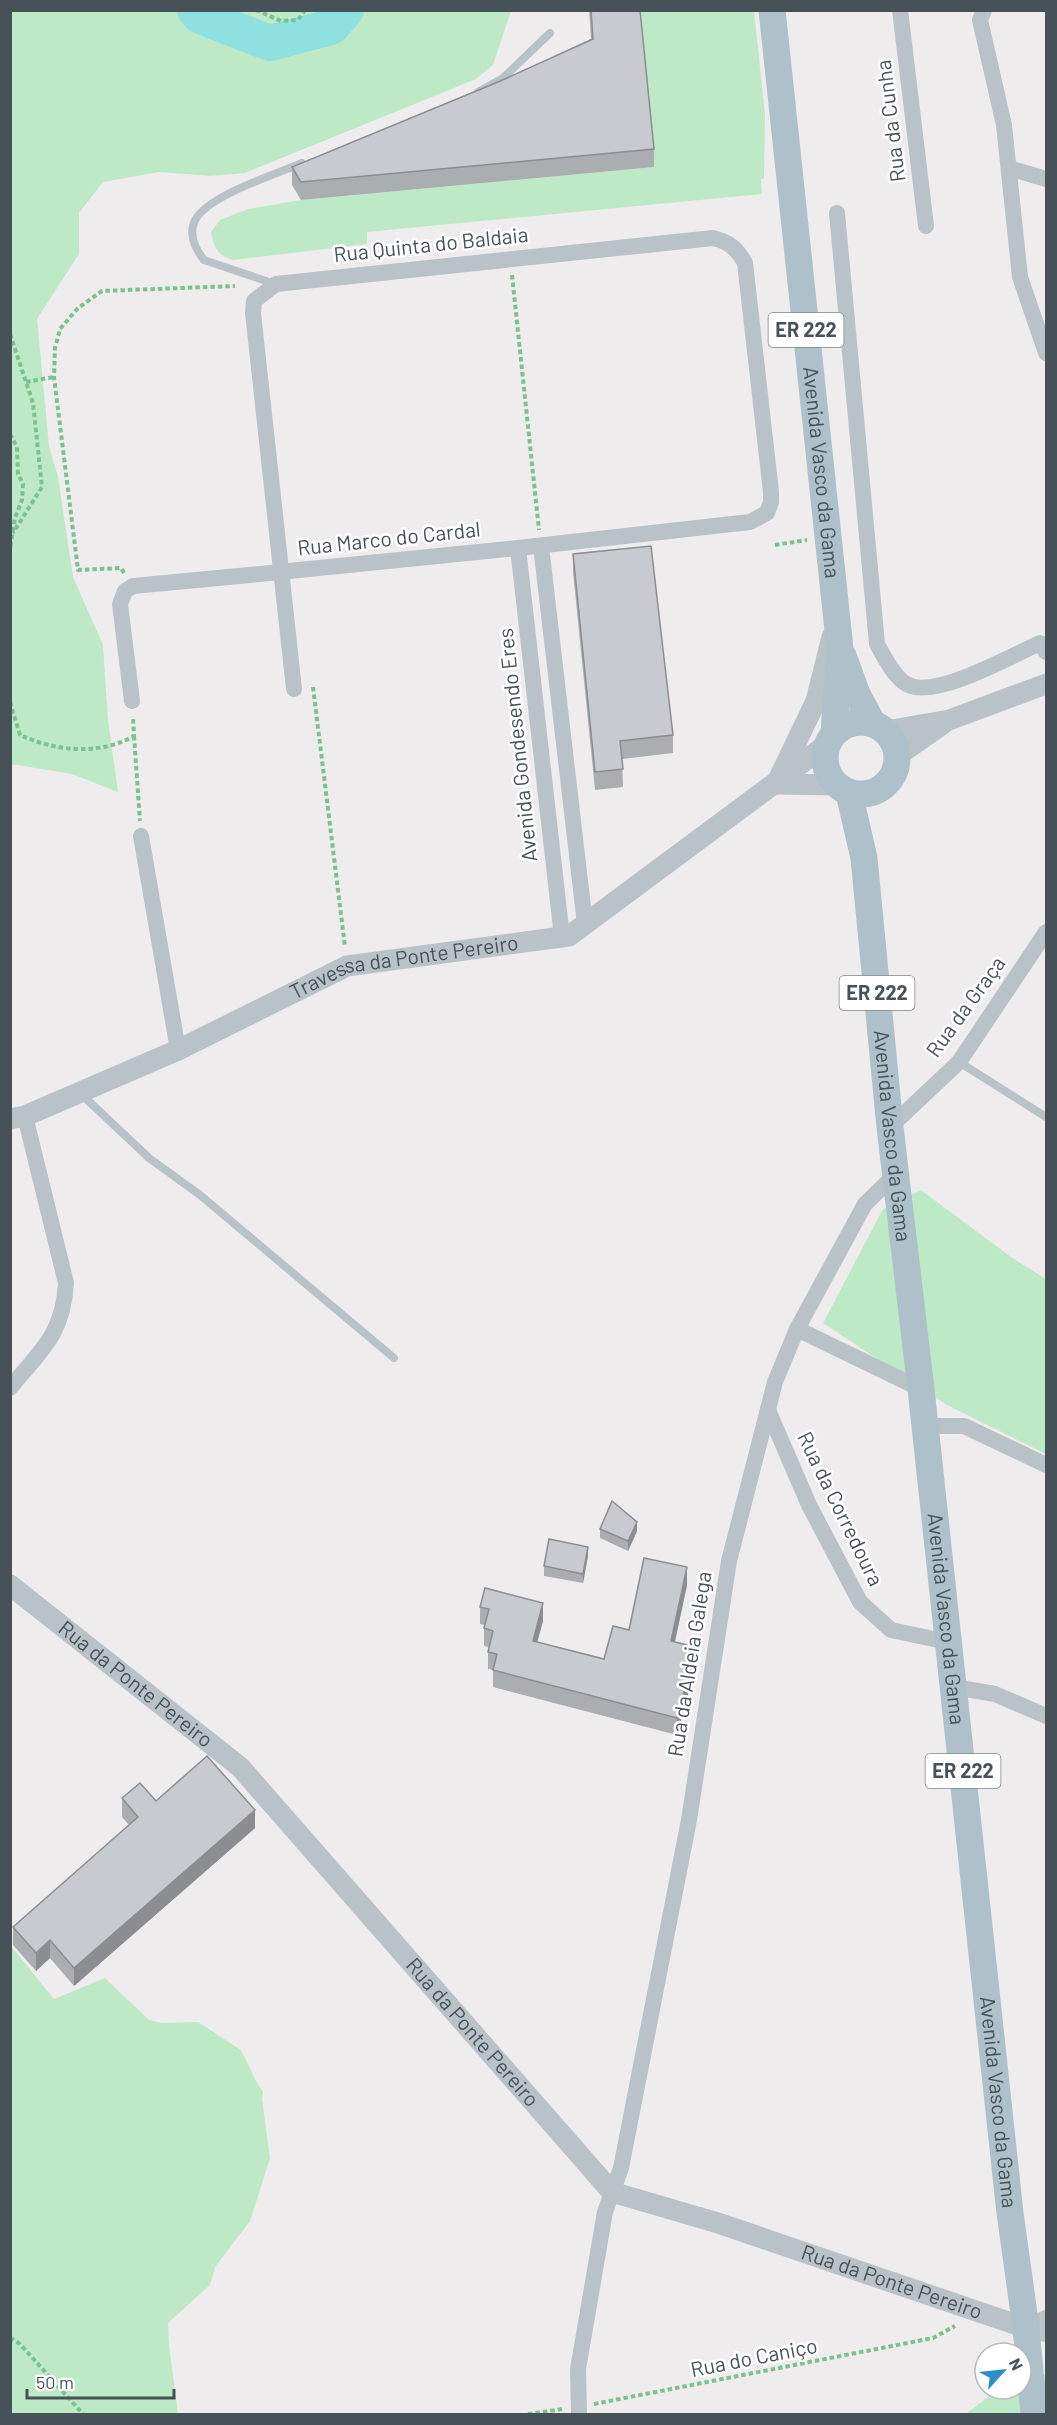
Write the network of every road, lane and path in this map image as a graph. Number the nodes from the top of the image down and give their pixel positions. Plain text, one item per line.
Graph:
1 (256, 10) edge
2 (305, 10) edge
3 (772, 10) edge
4 (900, 10) edge
5 (980, 14) edge
6 (550, 33) dead end
7 (465, 98) edge
8 (310, 160) edge
9 (1009, 168) junction
10 (1047, 179) edge
11 (837, 213) dead end
12 (926, 225) dead end
13 (510, 259) junction
14 (276, 284) junction
15 (241, 285) dead end
16 (10, 334) edge
17 (1047, 353) edge
18 (54, 377) junction
19 (26, 382) junction
20 (10, 434) edge
21 (767, 513) joint
22 (13, 533) junction
23 (828, 537) junction
24 (775, 545) dead end
25 (541, 546) junction
26 (10, 548) edge
27 (518, 548) junction
28 (281, 572) junction
29 (133, 586) junction
30 (837, 620) junction
31 (840, 649) junction
32 (1047, 652) edge
33 (312, 675) dead end
34 (1047, 684) edge
35 (294, 689) dead end
36 (132, 701) joint
37 (10, 702) edge
38 (949, 720) junction
39 (880, 727) junction
40 (134, 736) junction
41 (830, 739) junction
42 (897, 756) junction
43 (776, 784) junction
44 (842, 789) junction
45 (877, 791) junction
46 (141, 836) joint
47 (864, 858) junction
48 (585, 924) junction
49 (1047, 932) edge
50 (562, 937) junction
51 (347, 966) junction
52 (178, 1050) junction
53 (959, 1062) junction
54 (79, 1092) junction
55 (18, 1117) edge
56 (1047, 1117) edge
57 (890, 1127) junction
58 (896, 1174) junction
59 (797, 1329) junction
60 (394, 1358) dead end
61 (10, 1388) edge
62 (921, 1389) junction
63 (768, 1410) junction
64 (925, 1426) junction
65 (1047, 1465) edge
66 (10, 1585) edge
67 (948, 1642) junction
68 (954, 1687) junction
69 (1047, 1716) edge
70 (612, 2192) junction
71 (979, 2312) junction
72 (1040, 2327) edge
73 (10, 2338) edge
74 (579, 2411) edge
75 (83, 2415) edge
76 (528, 2415) edge
77 (1034, 2415) edge

1 - 2 path
3 - 23 main road, Avenida Vasco da Gama / ER 222
4 - 12 street, Rua da Cunha
5 - 9 street
6 - 7 lane
8 - 14 lane
9 - 10 street
9 - 17 street
11 - 32 street
13 - 14 street, Rua Quinta do Baldaia
13 - 21 street, Rua Quinta do Baldaia
13 - 25 path
14 - 28 street
15 - 18 path
16 - 19 path
18 - 19 path
18 - 29 path
19 - 22 path
20 - 22 path
21 - 25 street, Rua Marco do Cardal
22 - 26 path
23 - 24 path
23 - 30 main road, Avenida Vasco da Gama / ER 222
25 - 27 street, Rua Marco do Cardal
25 - 48 street, Avenida Gondesendo Eres
27 - 28 street, Rua Marco do Cardal
27 - 50 street, Avenida Gondesendo Eres
28 - 29 street, Rua Marco do Cardal
28 - 35 street
29 - 36 street
30 - 31 main road, Avenida Vasco da Gama / ER 222
30 - 43 street
31 - 39 main road, Avenida Vasco da Gama / ER 222
31 - 41 main road, Avenida Vasco da Gama / ER 222
33 - 51 path
34 - 38 street
36 - 40 path
37 - 40 path
38 - 39 street
38 - 42 street
39 - 41 main road
39 - 42 main road, Avenida Vasco da Gama / ER 222
40 - 46 path
41 - 43 street, Travessa da Ponte Pereiro
41 - 44 main road, Avenida Vasco da Gama / ER 222
42 - 45 main road
43 - 44 street
43 - 48 street, Travessa da Ponte Pereiro
44 - 45 main road
44 - 47 main road, Avenida Vasco da Gama / ER 222
45 - 47 main road, Avenida Vasco da Gama / ER 222
46 - 52 street
47 - 57 main road, Avenida Vasco da Gama / ER 222
48 - 50 street, Travessa da Ponte Pereiro
49 - 53 street, Rua da Graça
50 - 51 street, Travessa da Ponte Pereiro
51 - 52 street, Travessa da Ponte Pereiro
52 - 54 street, Travessa da Ponte Pereiro
53 - 56 lane
53 - 57 street, Rua da Graça
54 - 55 street, Travessa da Ponte Pereiro
54 - 60 lane
55 - 61 street
57 - 58 main road, Avenida Vasco da Gama / ER 222
58 - 59 street, Rua da Aldeia Galega
58 - 62 main road, Avenida Vasco da Gama / ER 222
59 - 62 street
59 - 63 street, Rua da Aldeia Galega
62 - 64 main road, Avenida Vasco da Gama / ER 222
63 - 67 street, Rua da Corredoura
63 - 70 street, Rua da Aldeia Galega
64 - 65 street
64 - 67 main road, Avenida Vasco da Gama / ER 222
66 - 70 street, Rua da Ponte Pereiro
67 - 68 main road, Avenida Vasco da Gama / ER 222
68 - 69 street
68 - 72 main road, Avenida Vasco da Gama / ER 222
70 - 71 street, Rua da Ponte Pereiro
70 - 74 street, Rua da Aldeia Galega
71 - 72 street, Rua da Ponte Pereiro
71 - 74 path, Rua do Caniço
72 - 77 main road, Avenida Vasco da Gama / ER 222
73 - 75 path
74 - 76 path, Rua do Caniço

